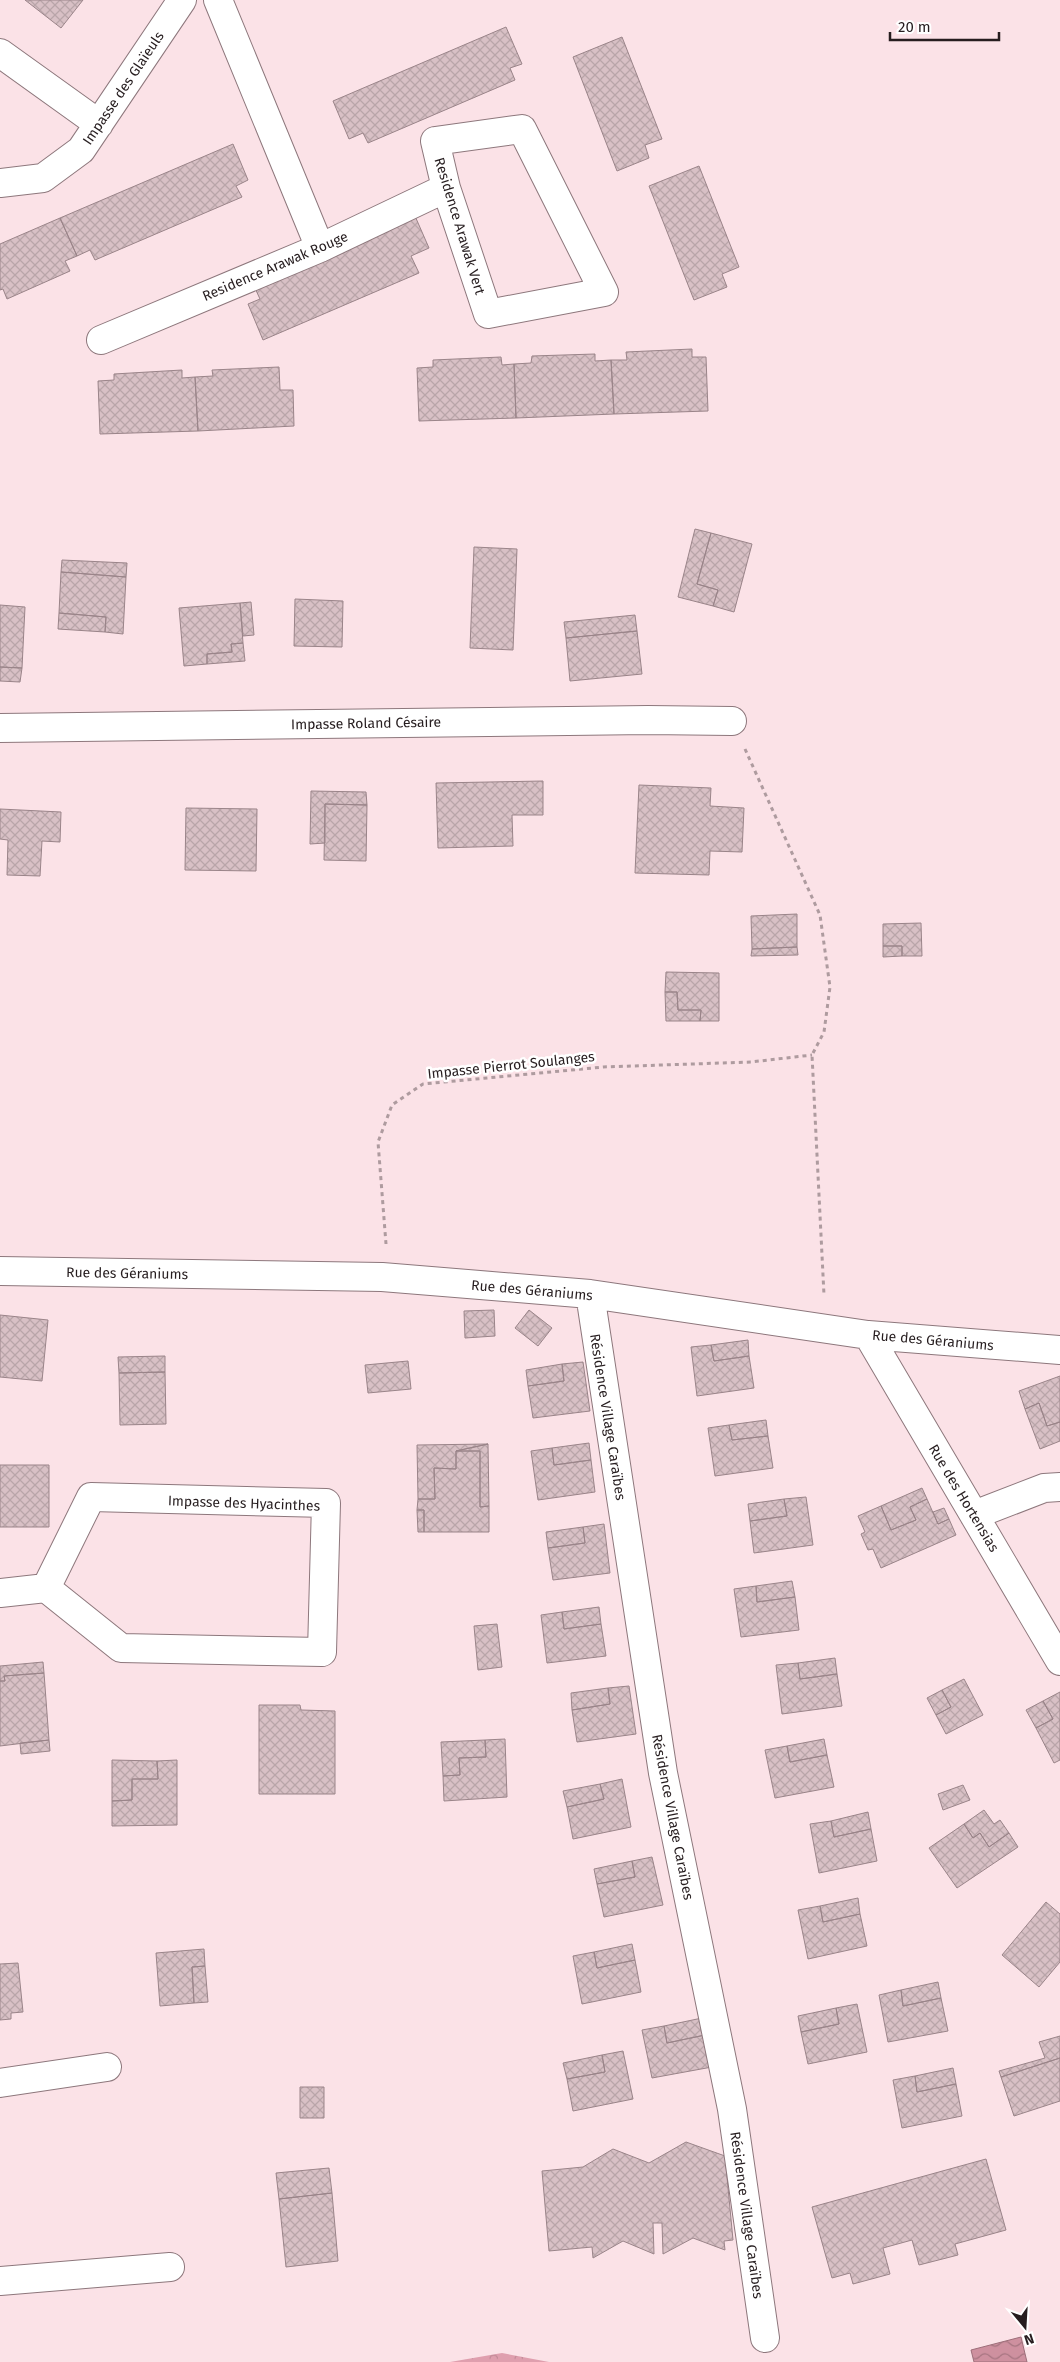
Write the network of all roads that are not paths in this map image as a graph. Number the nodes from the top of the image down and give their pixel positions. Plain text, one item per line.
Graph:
1 (182, 0) edge
2 (218, 0) edge
3 (0, 53) edge
4 (99, 124) junction
5 (0, 183) edge
6 (446, 188) junction
7 (320, 248) junction
8 (101, 340) dead end
9 (732, 721) road end
10 (0, 728) edge
11 (0, 1271) edge
12 (590, 1294) junction
13 (868, 1335) junction
14 (1060, 1350) edge
15 (1060, 1487) edge
16 (974, 1515) junction
17 (46, 1588) junction
18 (0, 1592) edge
19 (1060, 1660) edge
20 (107, 2067) dead end
21 (0, 2084) edge
22 (170, 2267) dead end
23 (0, 2282) edge
24 (765, 2338) dead end

1 - 4 street, Impasse des Glaïeuls
2 - 7 street
3 - 4 street
4 - 5 street, Impasse des Glaïeuls
6 - 6 street, Residence Arawak Vert
6 - 7 street, Residence Arawak Rouge
7 - 8 street, Residence Arawak Rouge
9 - 10 street, Impasse Roland Césaire
11 - 12 street, Rue des Géraniums
12 - 13 street, Rue des Géraniums
12 - 24 street, Résidence Village Caraïbes
13 - 14 street, Rue des Géraniums
13 - 16 street, Rue des Hortensias
15 - 16 street
16 - 19 street, Rue des Hortensias
17 - 17 street, Impasse des Hyacinthes
17 - 18 street
20 - 21 street
22 - 23 street

